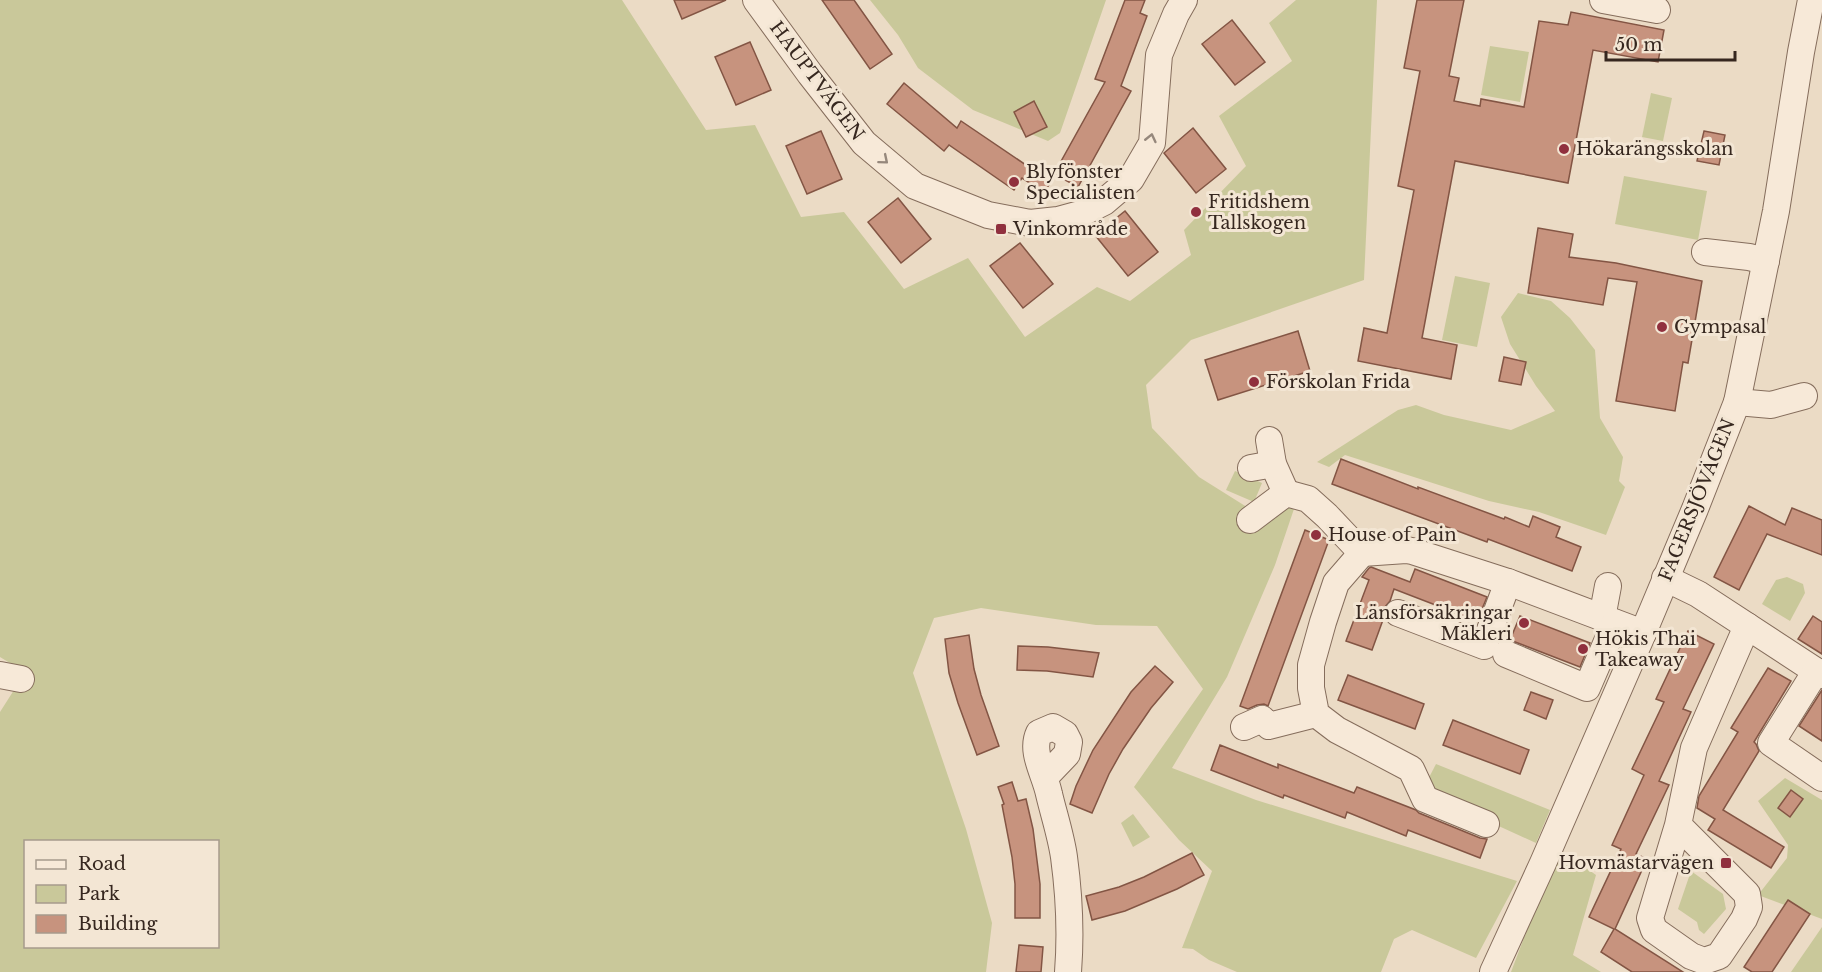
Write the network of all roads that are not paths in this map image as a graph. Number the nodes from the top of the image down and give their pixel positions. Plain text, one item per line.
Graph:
1 (756, 0) edge
2 (1184, 0) edge
3 (1603, 0) edge
4 (1658, 10) dead end
5 (1814, 10) edge
6 (1705, 252) dead end
7 (1766, 261) junction
8 (1804, 396) dead end
9 (1737, 402) junction
10 (1264, 457) dead end
11 (1286, 493) junction
12 (1250, 519) dead end
13 (1362, 554) junction
14 (1665, 578) junction
15 (1508, 582) junction
16 (1608, 586) dead end
17 (1398, 613) dead end
18 (1608, 620) junction
19 (1747, 626) junction
20 (1643, 633) junction
21 (1506, 654) dead end
22 (1819, 673) edge
23 (1316, 714) junction
24 (1244, 727) dead end
25 (1045, 777) dead end
26 (1822, 778) edge
27 (1486, 824) dead end
28 (1678, 825) junction
29 (1068, 972) edge
30 (1493, 972) edge

1 -> 2 street, HAUPTVÄGEN
3 - 4 street
5 - 7 street, FAGERSJÖVÄGEN
6 - 7 street
7 - 9 street, FAGERSJÖVÄGEN
8 - 9 street
9 - 14 street, FAGERSJÖVÄGEN
10 - 11 street
11 - 12 street
11 - 13 street
13 - 15 street
13 - 23 street
14 - 19 street
14 - 20 street, FAGERSJÖVÄGEN
15 - 17 street
15 - 18 street
16 - 18 street
18 - 20 street
18 - 21 street
19 - 22 street
19 - 28 street
20 - 30 street, FAGERSJÖVÄGEN
22 - 26 street
23 - 24 street
23 - 27 street
25 - 29 street
28 - 28 street

